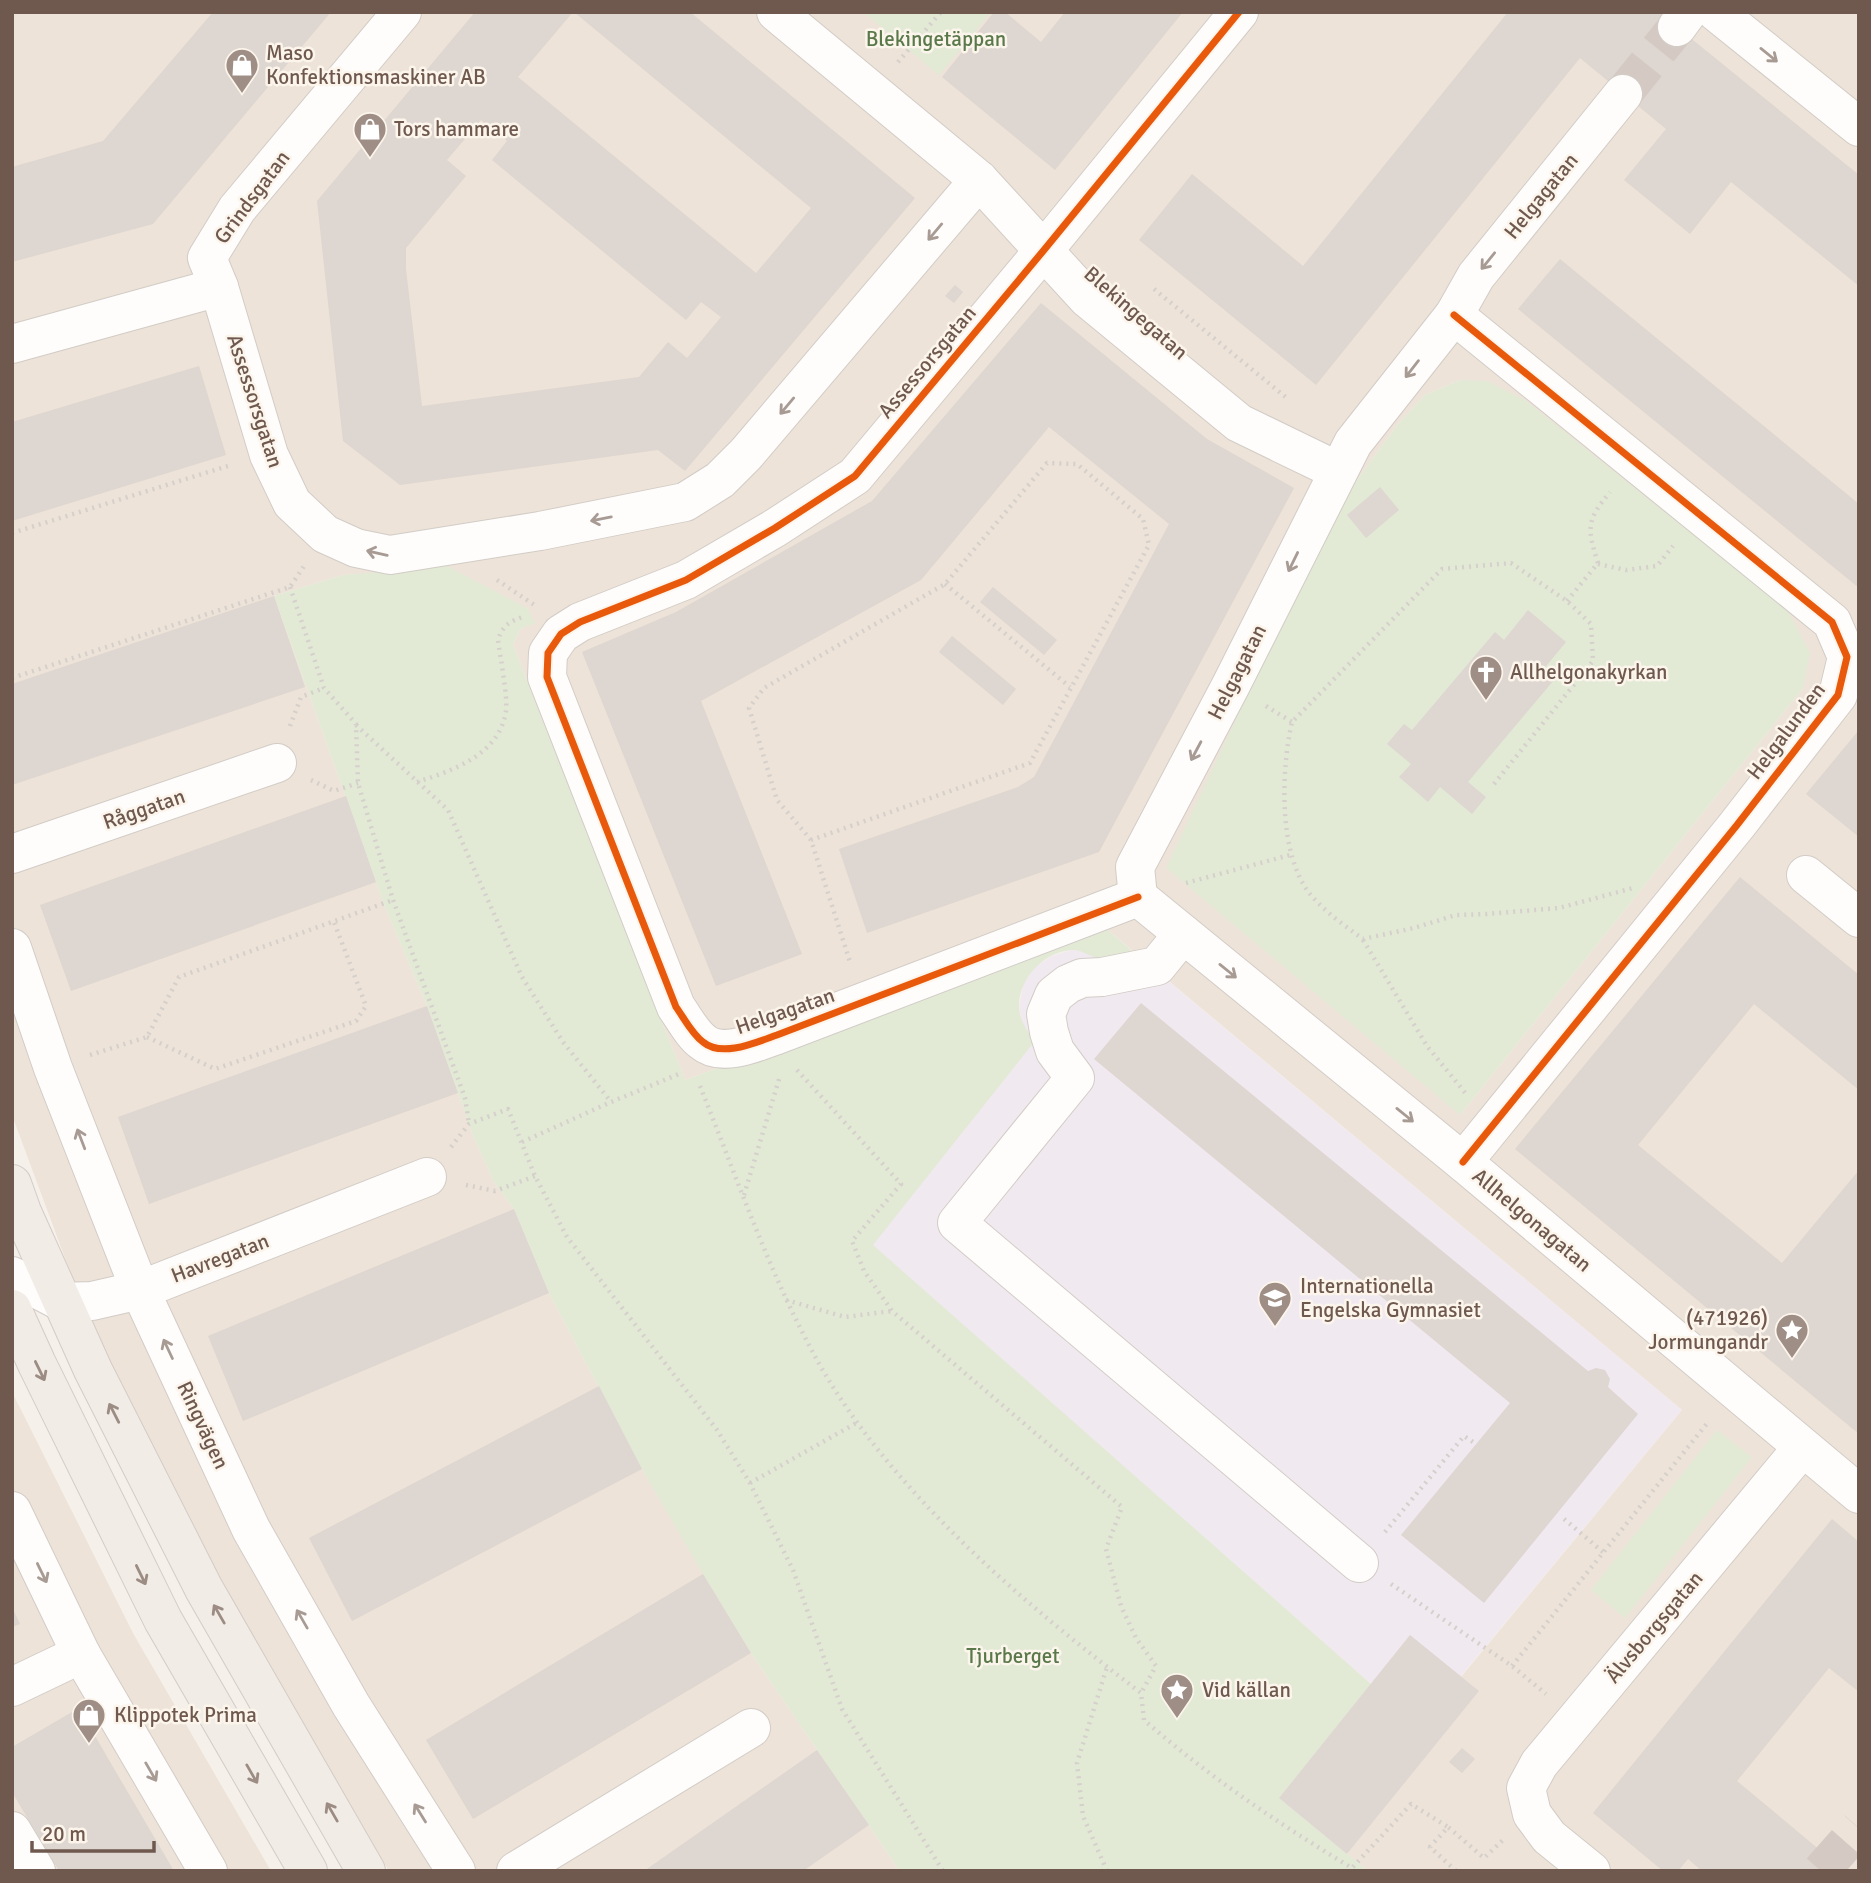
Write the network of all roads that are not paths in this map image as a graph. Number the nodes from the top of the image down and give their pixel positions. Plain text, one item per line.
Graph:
1 (402, 12) edge
2 (776, 12) edge
3 (1239, 12) edge
4 (1716, 12) edge
5 (1623, 94) tunnel mouth
6 (1859, 127) edge
7 (979, 180) junction
8 (1044, 250) junction
9 (219, 287) junction
10 (1454, 315) junction
11 (12, 344) edge
12 (1338, 471) junction
13 (561, 634) joint
14 (277, 764) road end
15 (12, 854) edge
16 (1806, 875) dead end
17 (1138, 897) junction
18 (1859, 918) edge
19 (1183, 934) junction
20 (12, 948) edge
21 (1463, 1162) junction
22 (426, 1177) dead end
23 (12, 1184) edge
24 (12, 1276) edge
25 (140, 1290) junction
26 (62, 1302) junction
27 (12, 1309) edge
28 (1802, 1448) junction
29 (1859, 1494) edge
30 (12, 1511) edge
31 (1359, 1563) road end
32 (81, 1654) junction
33 (12, 1687) edge
34 (751, 1728) dead end
35 (12, 1831) edge
36 (36, 1871) edge
37 (208, 1871) edge
38 (308, 1871) edge
39 (366, 1871) edge
40 (456, 1871) edge
41 (516, 1871) edge
42 (1591, 1871) edge

1 - 9 street, Grindsgatan
2 - 7 street, Blekingegatan
3 - 8 street, Assessorsgatan
4 -> 6 street
5 -> 10 street, Helgagatan
7 - 8 street, Blekingegatan
7 -> 9 street, Assessorsgatan
8 - 12 street, Blekingegatan
8 - 13 street, Assessorsgatan
9 - 11 street
10 -> 12 street, Helgagatan
10 - 21 street, Helgalunden
12 -> 17 street, Helgagatan
13 - 17 street, Helgagatan
14 - 15 street, Råggatan
16 - 18 street
17 - 19 street, Allhelgonagatan
19 -> 21 street, Allhelgonagatan
19 - 31 street
25 -> 20 street, Ringvägen
21 - 28 street, Allhelgonagatan
22 - 25 street, Havregatan
23 - 26 main road
24 - 26 street
25 - 26 street, Havregatan
40 -> 25 street, Ringvägen
39 -> 26 main road
27 -> 38 main road
28 - 29 street, Allhelgonagatan
28 - 42 street, Älvsborgsgatan
30 -> 32 street
32 - 33 street
32 -> 37 street
34 - 41 street
35 - 36 street

